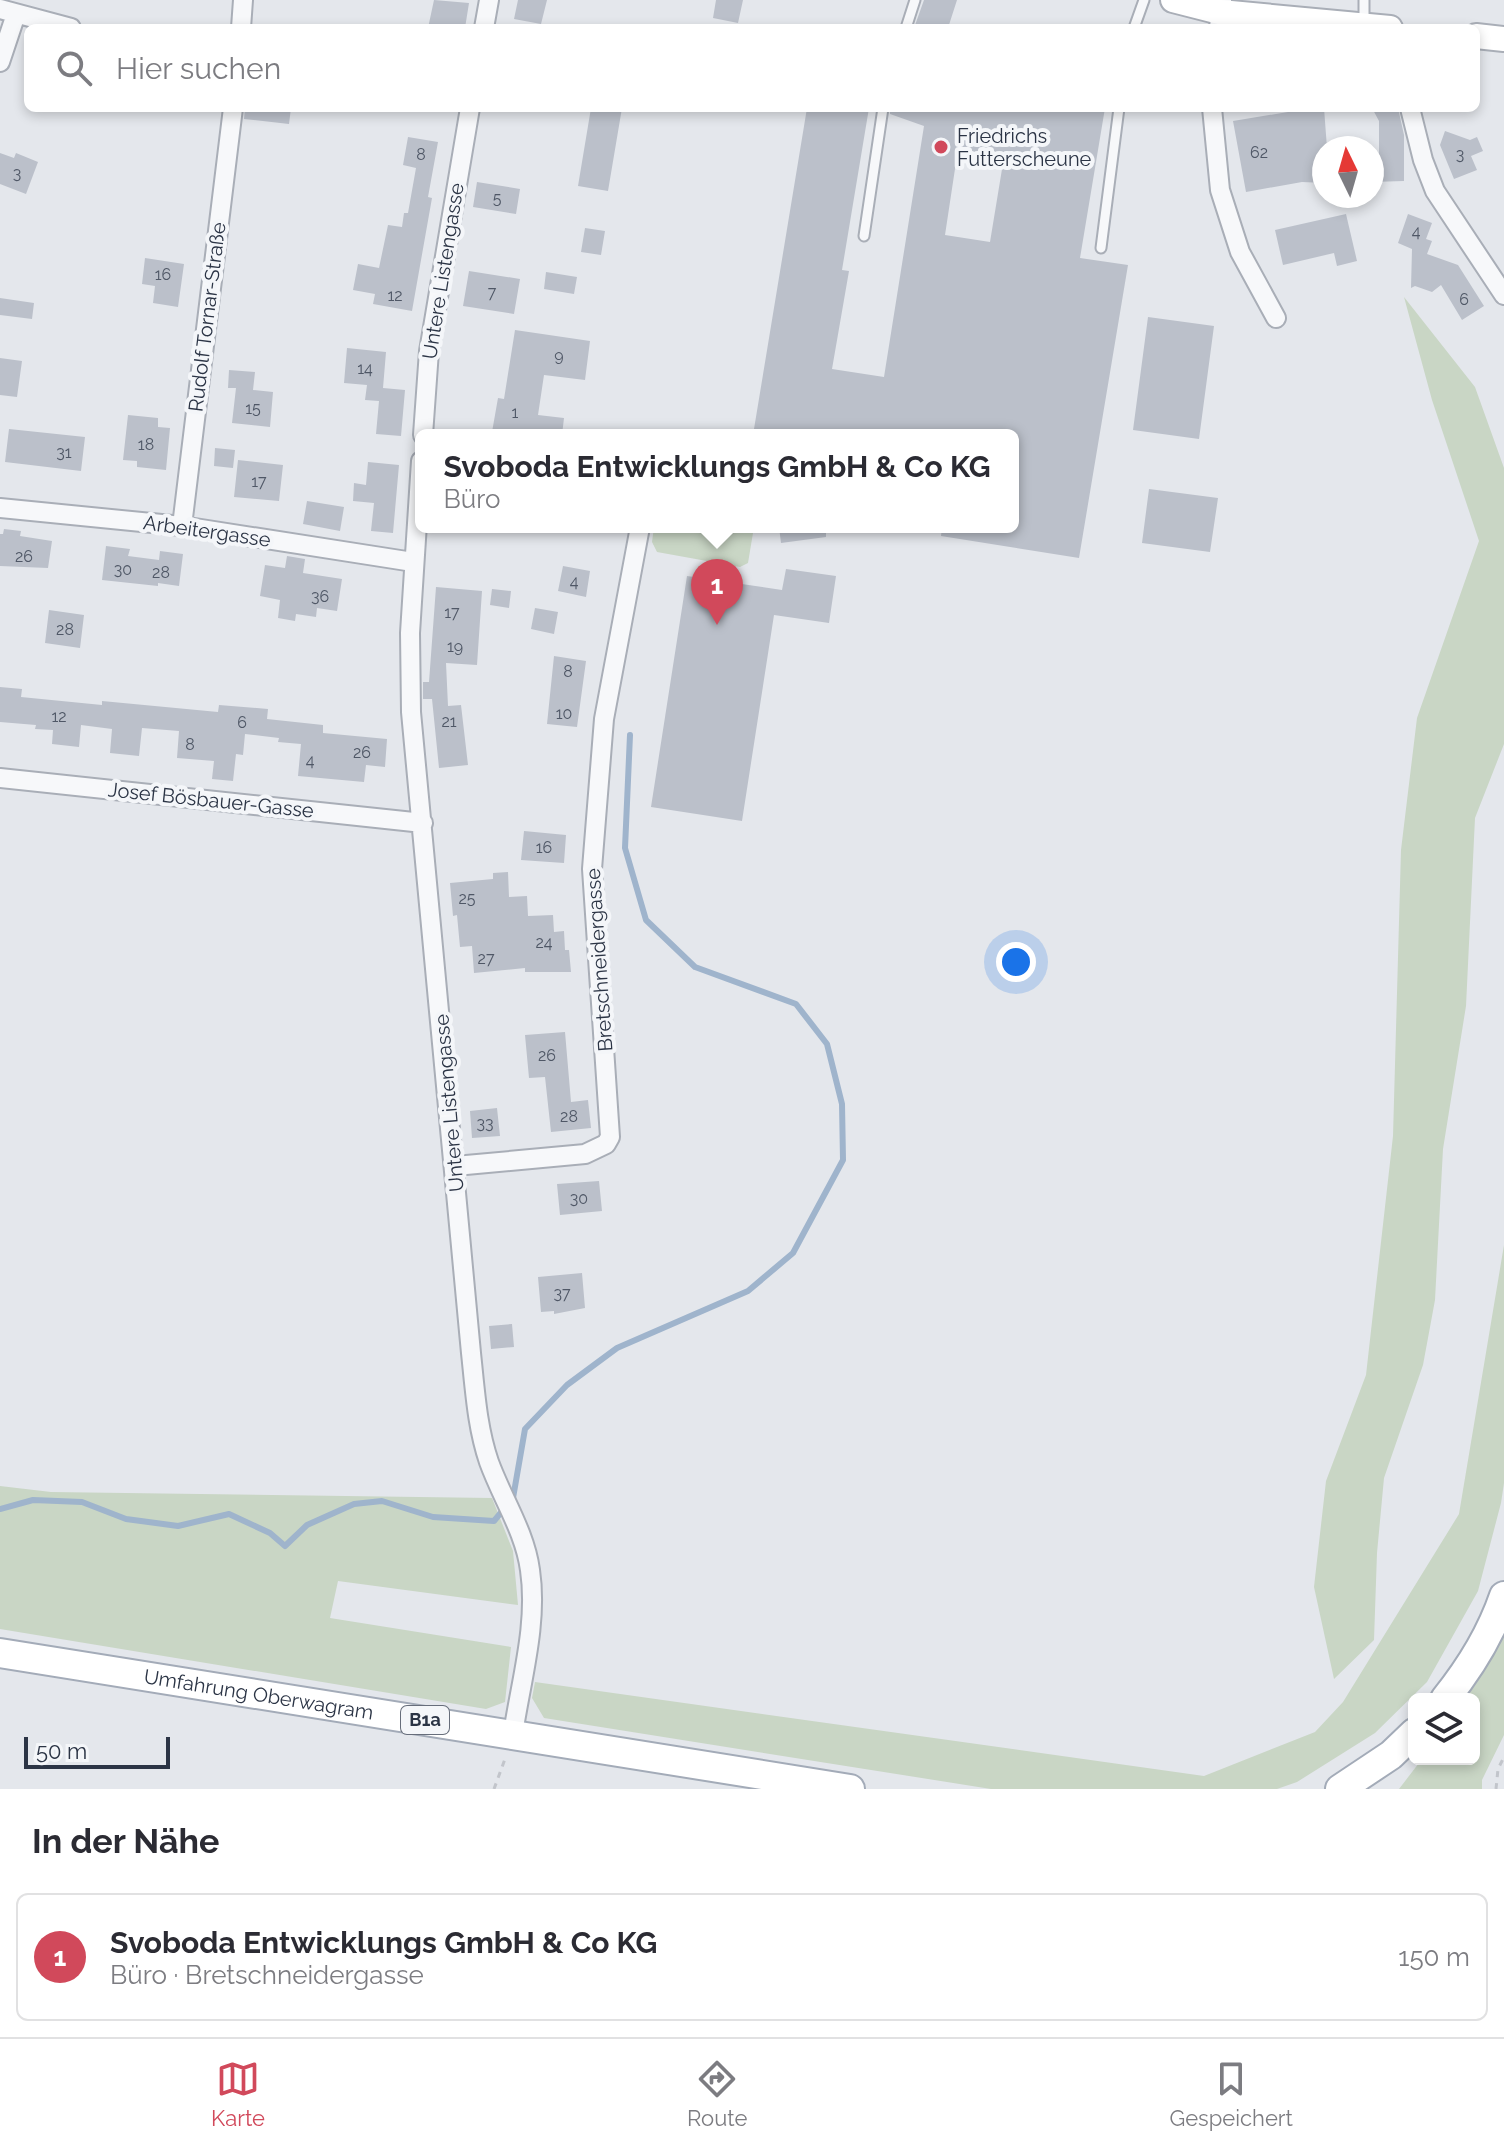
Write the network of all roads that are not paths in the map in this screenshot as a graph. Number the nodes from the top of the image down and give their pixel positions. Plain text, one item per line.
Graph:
1 (243, 0) edge
2 (489, 0) edge
3 (915, 0) edge
4 (1144, 0) edge
5 (1173, 0) edge
6 (1364, 0) edge
7 (8, 12) edge
8 (1220, 13) edge
9 (55, 24) edge
10 (241, 24) edge
11 (485, 24) edge
12 (907, 24) edge
13 (1135, 24) edge
14 (1342, 24) edge
15 (1364, 24) edge
16 (1480, 36) edge
17 (1504, 39) edge
18 (0, 62) edge
19 (233, 112) edge
20 (469, 112) edge
21 (882, 112) edge
22 (1118, 112) edge
23 (1212, 112) edge
24 (1411, 112) edge
25 (864, 236) dead end
26 (1101, 248) dead end
27 (1504, 295) edge
28 (1276, 318) dead end
29 (423, 429) edge
30 (0, 508) edge
31 (182, 526) junction
32 (415, 533) edge
33 (639, 533) edge
34 (413, 562) junction
35 (0, 778) edge
36 (423, 823) junction
37 (455, 1166) junction
38 (1504, 1596) edge
39 (0, 1653) edge
40 (1450, 1693) edge
41 (513, 1734) junction
42 (1408, 1739) edge
43 (850, 1789) edge
44 (1340, 1789) edge

1 - 10 street
2 - 11 street
3 - 12 lane
4 - 13 lane
5 - 8 main road
6 - 15 lane
7 - 9 street
7 - 18 street
8 - 14 main road
16 - 17 main road
19 - 31 street, Rudolf Tornar-Straße
20 - 29 street, Untere Listengasse
21 - 25 lane
22 - 26 lane
23 - 28 street
24 - 27 street
30 - 31 street, Arbeitergasse
31 - 34 street, Arbeitergasse
32 - 34 street, Untere Listengasse
33 - 37 street, Bretschneidergasse
34 - 36 street, Untere Listengasse
35 - 36 street, Josef Bösbauer-Gasse
36 - 37 street, Untere Listengasse
37 - 41 street, Untere Listengasse
38 - 40 main road
39 - 41 main road, Umfahrung Oberwagram / B1a
41 - 43 main road, Umfahrung Oberwagram / B1a
42 - 44 main road

